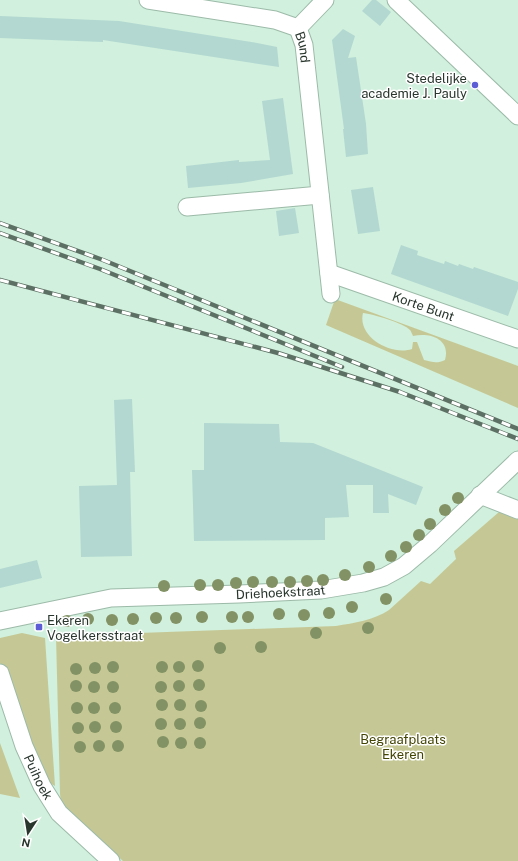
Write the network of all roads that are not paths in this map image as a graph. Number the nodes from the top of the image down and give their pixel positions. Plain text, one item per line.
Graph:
1 (148, 0) edge
2 (325, 0) edge
3 (396, 0) edge
4 (298, 28) junction
5 (518, 116) edge
6 (320, 195) junction
7 (187, 207) dead end
8 (329, 273) junction
9 (331, 294) dead end
10 (518, 339) edge
11 (518, 460) edge
12 (480, 496) junction
13 (518, 510) edge
14 (0, 621) edge
15 (0, 673) edge
16 (111, 861) edge

1 - 4 street, Bund
2 - 4 street
3 - 5 street
4 - 6 street, Bund
6 - 7 street
6 - 8 street, Bund
8 - 9 street, Bund
8 - 10 street, Korte Bunt
11 - 12 street, Driehoekstraat
12 - 13 street
12 - 14 street, Driehoekstraat
15 - 16 street, Puihoek

